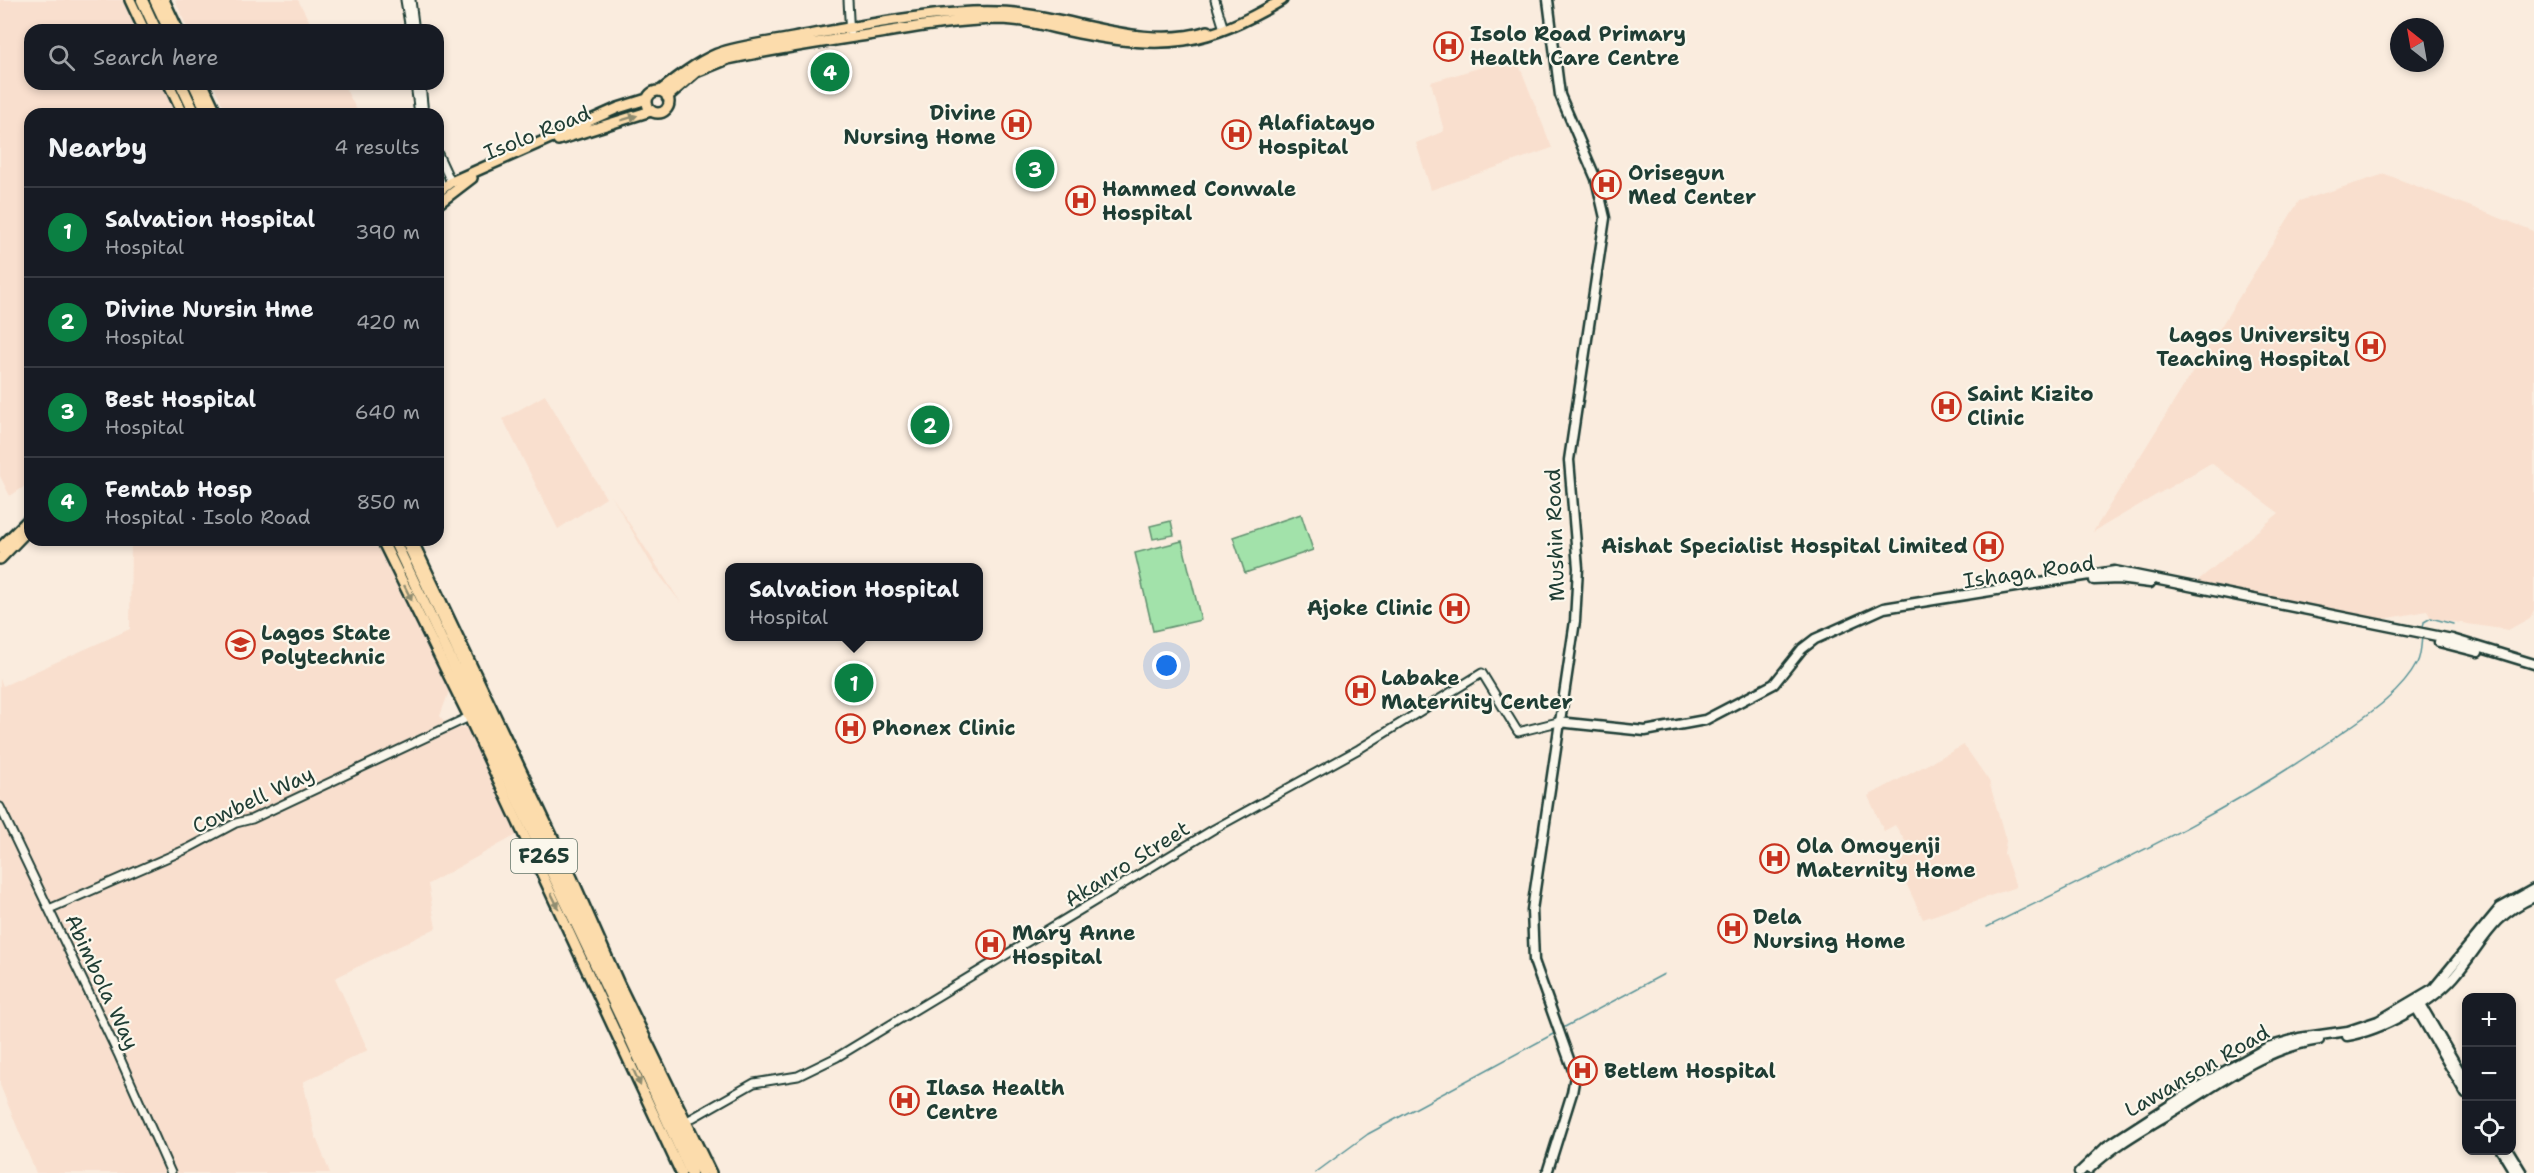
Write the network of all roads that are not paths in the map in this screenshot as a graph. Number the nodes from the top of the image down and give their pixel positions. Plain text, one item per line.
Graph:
1 (130, 0) edge
2 (141, 0) edge
3 (155, 0) edge
4 (164, 0) edge
5 (405, 0) edge
6 (411, 0) edge
7 (848, 0) edge
8 (1215, 0) edge
9 (1272, 0) edge
10 (1282, 0) edge
11 (1548, 0) edge
12 (141, 24) edge
13 (153, 24) edge
14 (166, 24) edge
15 (175, 24) edge
16 (411, 24) edge
17 (412, 24) edge
18 (1223, 26) junction
19 (850, 33) junction
20 (1114, 35) junction
21 (172, 90) edge
22 (184, 90) edge
23 (197, 90) edge
24 (206, 90) edge
25 (416, 90) edge
26 (422, 90) edge
27 (664, 94) junction
28 (647, 99) junction
29 (180, 108) edge
30 (192, 108) edge
31 (205, 108) edge
32 (214, 108) edge
33 (418, 108) edge
34 (423, 108) edge
35 (651, 111) junction
36 (472, 178) junction
37 (444, 187) edge
38 (444, 187) edge
39 (444, 199) edge
40 (24, 524) edge
41 (24, 534) edge
42 (385, 546) edge
43 (397, 546) edge
44 (409, 546) edge
45 (415, 546) edge
46 (0, 549) edge
47 (0, 559) edge
48 (2534, 666) edge
49 (470, 717) junction
50 (1562, 722) junction
51 (0, 807) edge
52 (2534, 889) edge
53 (2534, 897) edge
54 (50, 909) junction
55 (2415, 1002) junction
56 (2244, 1064) junction
57 (2462, 1076) edge
58 (2462, 1087) edge
59 (687, 1122) junction
60 (2503, 1155) edge
61 (2511, 1155) edge
62 (171, 1173) edge
63 (681, 1173) edge
64 (691, 1173) edge
65 (702, 1173) edge
66 (711, 1173) edge
67 (1547, 1173) edge
68 (2079, 1173) edge
69 (2086, 1173) edge
70 (2515, 1173) edge
71 (2522, 1173) edge

1 - 12 main road
2 - 13 highway
3 - 14 highway
4 - 15 main road
5 - 16 street
6 - 17 street
7 - 19 street
8 - 18 street
9 - 18 main road
10 - 20 main road
11 - 50 main road, Mushin Road
18 - 20 main road
19 - 20 main road
19 - 27 main road
21 - 29 main road
22 - 30 highway
23 - 31 highway
24 - 32 main road
25 - 33 street
26 - 34 street
27 - 28 main road
27 - 35 main road
28 - 35 main road
28 - 37 main road
36 -> 35 main road, Isolo Road
36 - 38 main road, Isolo Road
36 - 39 main road
40 - 46 main road
41 - 47 main road
42 -> 49 main road
43 - 64 highway, F265
44 - 65 highway, F265
45 - 59 main road
48 - 50 main road, Ishaga Road
49 - 54 street, Cowbell Way
49 -> 63 main road
50 - 59 street, Akanro Street
50 - 67 main road, Mushin Road
51 - 54 street, Abimbola Way
52 - 55 main road
53 - 55 main road
54 - 62 street, Abimbola Way
55 - 56 main road, Lawanson Road
55 - 57 main road
55 - 58 main road
56 - 68 main road, Lawanson Road
56 - 69 main road, Lawanson Road
59 - 66 main road
60 - 70 main road
61 - 71 main road

